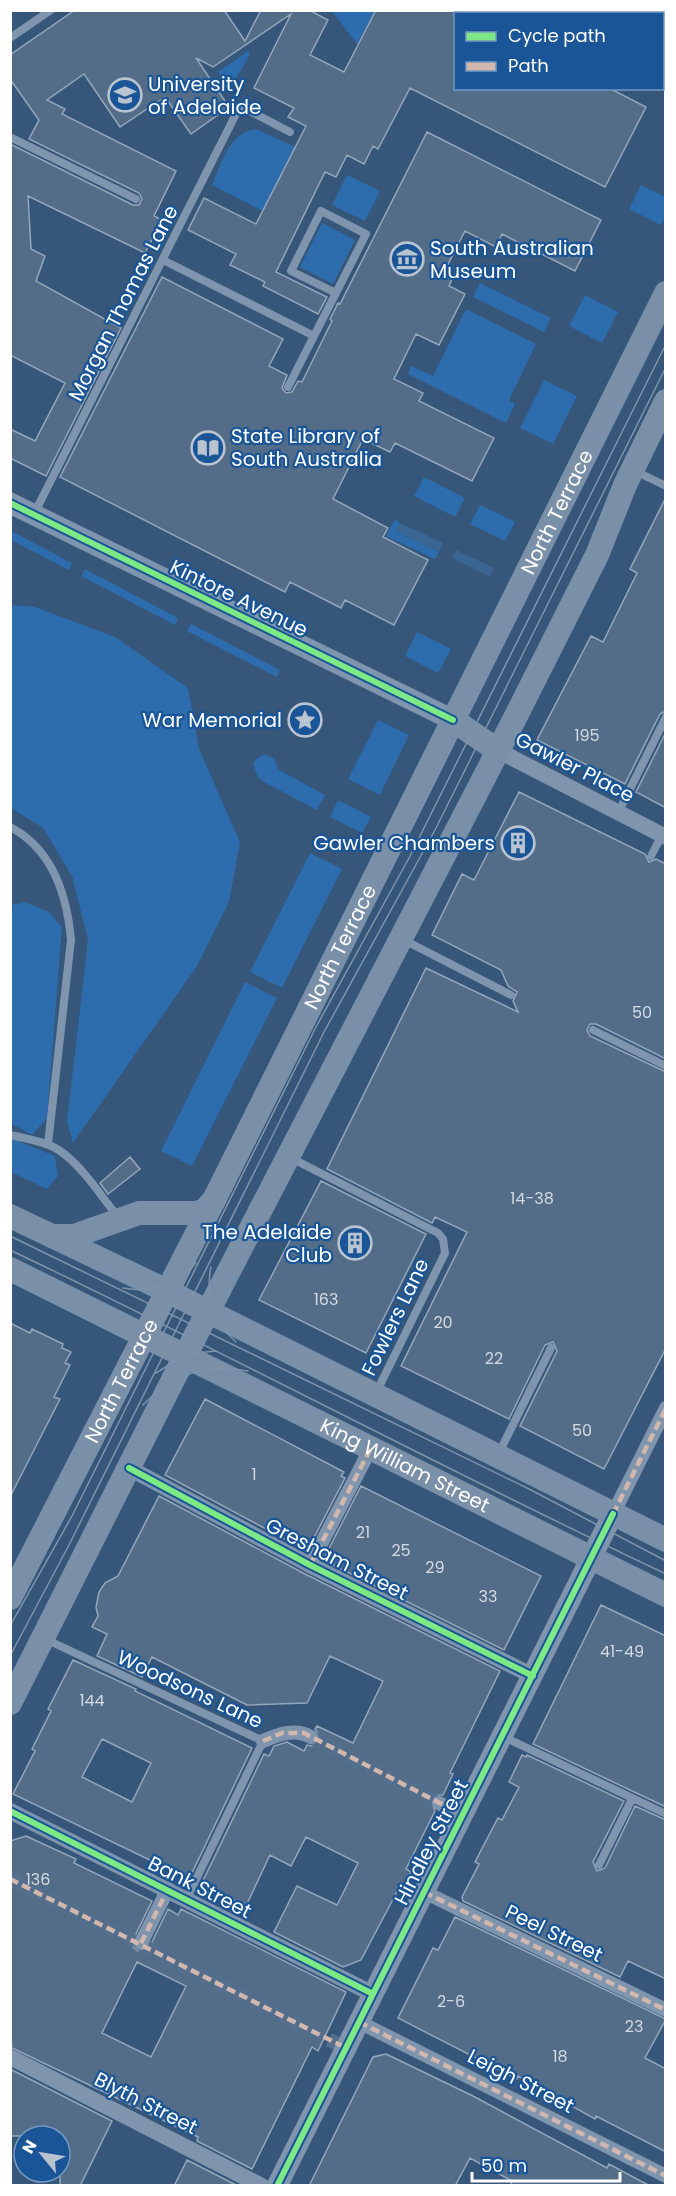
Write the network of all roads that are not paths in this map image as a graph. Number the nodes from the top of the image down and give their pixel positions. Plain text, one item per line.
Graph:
1 (51, 10) edge
2 (10, 38) edge
3 (290, 132) dead end
4 (10, 137) edge
5 (136, 199) dead end
6 (164, 260) junction
7 (336, 293) junction
8 (666, 293) edge
9 (314, 336) junction
10 (288, 387) dead end
11 (666, 401) edge
12 (632, 470) junction
13 (666, 486) edge
14 (10, 503) edge
15 (34, 515) junction
16 (666, 717) edge
17 (453, 720) junction
18 (497, 750) junction
19 (618, 813) junction
20 (10, 827) edge
21 (664, 836) edge
22 (651, 856) dead end
23 (400, 939) junction
24 (511, 995) dead end
25 (593, 1030) dead end
26 (666, 1066) edge
27 (10, 1135) edge
28 (48, 1144) junction
29 (288, 1156) junction
30 (214, 1200) junction
31 (10, 1216) edge
32 (120, 1219) junction
33 (50, 1235) junction
34 (10, 1269) edge
35 (167, 1291) junction
36 (208, 1312) junction
37 (145, 1334) junction
38 (551, 1348) dead end
39 (186, 1355) junction
40 (374, 1395) junction
41 (666, 1408) edge
42 (371, 1448) junction
43 (497, 1456) junction
44 (129, 1468) junction
45 (613, 1514) junction
46 (666, 1540) edge
47 (591, 1558) junction
48 (310, 1564) junction
49 (666, 1595) edge
50 (10, 1598) edge
51 (44, 1639) junction
52 (532, 1676) junction
53 (10, 1702) edge
54 (502, 1736) junction
55 (311, 1737) tunnel mouth
56 (263, 1741) junction
57 (632, 1799) junction
58 (438, 1803) tunnel mouth
59 (10, 1811) edge
60 (666, 1814) edge
61 (463, 1815) junction
62 (599, 1865) dead end
63 (168, 1888) junction
64 (424, 1892) junction
65 (187, 1898) junction
66 (141, 1943) dead end
67 (373, 1994) junction
68 (666, 2010) edge
69 (359, 2022) junction
70 (10, 2057) edge
71 (666, 2176) edge
72 (262, 2186) edge
73 (277, 2186) edge

1 - 2 lane
3 - 6 lane, Morgan Thomas Lane
4 - 5 lane
6 - 9 lane
6 - 15 lane, Morgan Thomas Lane
7 - 7 lane
7 - 9 lane
8 - 17 main road, North Terrace
9 - 10 lane
11 - 12 main road
12 - 13 lane
12 - 18 main road
14 - 15 street, Kintore Avenue
15 - 17 street, Kintore Avenue
16 - 19 lane
17 - 18 main road, Kintore Avenue
17 - 30 main road, North Terrace
18 - 19 street, Gawler Place
18 - 23 main road
19 - 21 street, Gawler Place
20 - 28 lane
21 - 22 lane
23 - 24 lane
23 - 29 main road
25 - 26 lane
27 - 28 lane
28 - 32 lane
29 - 36 main road
29 - 40 lane, Fowlers Lane
30 - 32 main road
30 - 35 main road, North Terrace
31 - 33 main road
32 - 33 main road
33 - 35 main road
34 - 37 main road, King William Street
35 - 36 main road
35 - 37 main road, North Terrace
36 - 39 main road
36 - 40 main road
37 - 39 main road, King William Street
37 - 50 main road, North Terrace
38 - 43 lane
39 - 42 main road, King William Street
39 - 44 main road
40 - 43 main road
41 - 45 street
42 - 47 main road, King William Street
42 - 48 street
43 - 45 main road
44 - 48 street, Gresham Street
44 - 51 main road
45 - 46 main road
45 - 47 street, Hindley Street
47 - 49 main road, King William Street
47 - 52 street, Hindley Street
48 - 52 street, Gresham Street
51 - 53 main road
51 - 56 lane, Woodsons Lane
52 - 54 street, Hindley Street
54 - 57 lane
54 - 61 street, Hindley Street
55 - 56 street
56 - 65 lane, Woodsons Lane
57 - 60 lane
57 - 62 lane
58 - 61 street
59 - 63 street, Bank Street
61 - 64 street, Hindley Street
63 - 65 street, Bank Street
63 - 66 street
64 - 67 street, Hindley Street
64 - 68 street, Peel Street
65 - 67 street, Bank Street
67 - 69 street, Hindley Street
69 - 71 street, Leigh Street
69 - 73 street, Hindley Street
70 - 72 street, Blyth Street

